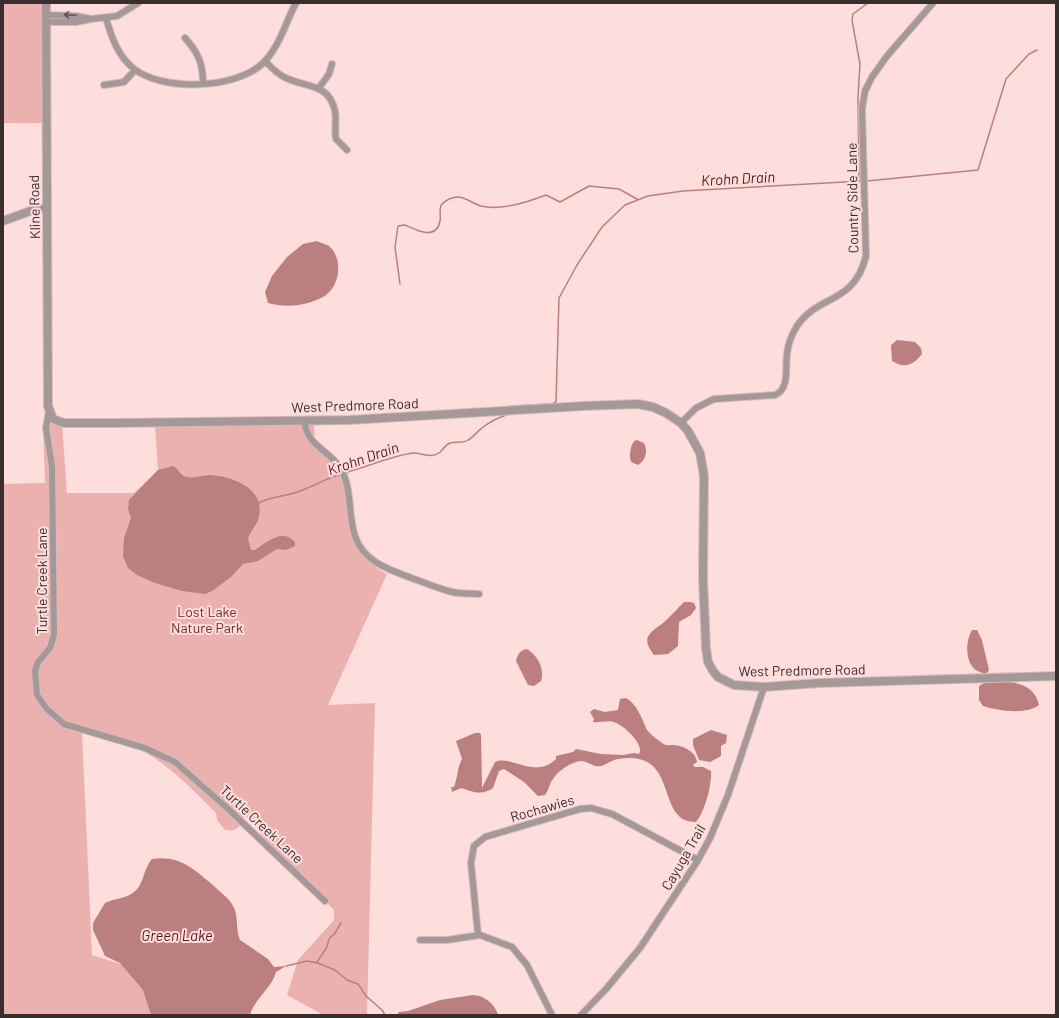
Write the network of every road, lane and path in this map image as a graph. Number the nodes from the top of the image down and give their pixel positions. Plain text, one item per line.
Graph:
1 (46, 3) edge
2 (138, 3) edge
3 (296, 3) edge
4 (933, 3) edge
5 (46, 18) junction
6 (106, 18) junction
7 (185, 38) dead end
8 (265, 60) junction
9 (332, 64) dead end
10 (135, 70) junction
11 (203, 83) junction
12 (104, 85) dead end
13 (319, 88) junction
14 (347, 150) dead end
15 (47, 208) junction
16 (3, 221) edge
17 (49, 412) junction
18 (304, 420) junction
19 (681, 424) junction
20 (479, 594) dead end
21 (1056, 676) edge
22 (764, 687) junction
23 (698, 860) junction
24 (325, 901) dead end
25 (478, 935) junction
26 (420, 940) dead end
27 (552, 1015) edge
28 (581, 1015) edge

1 - 5 street, Kline Road
2 - 6 street
3 - 8 street
4 - 19 street, Country Side Lane
5 - 6 street
5 - 15 street, Kline Road
6 - 10 street
7 - 11 street
8 - 11 street
8 - 13 street
9 - 13 street
10 - 11 street
10 - 12 street
13 - 14 street
15 - 16 street
15 - 17 street, Kline Road
17 - 18 street, West Predmore Road
17 - 24 street, Turtle Creek Lane
18 - 19 street, West Predmore Road
18 - 20 street
19 - 22 street, West Predmore Road
21 - 22 street, West Predmore Road
22 - 23 street, Cayuga Trail
23 - 25 street, Rochawies
23 - 28 street, Cayuga Trail
25 - 26 street
25 - 27 street

